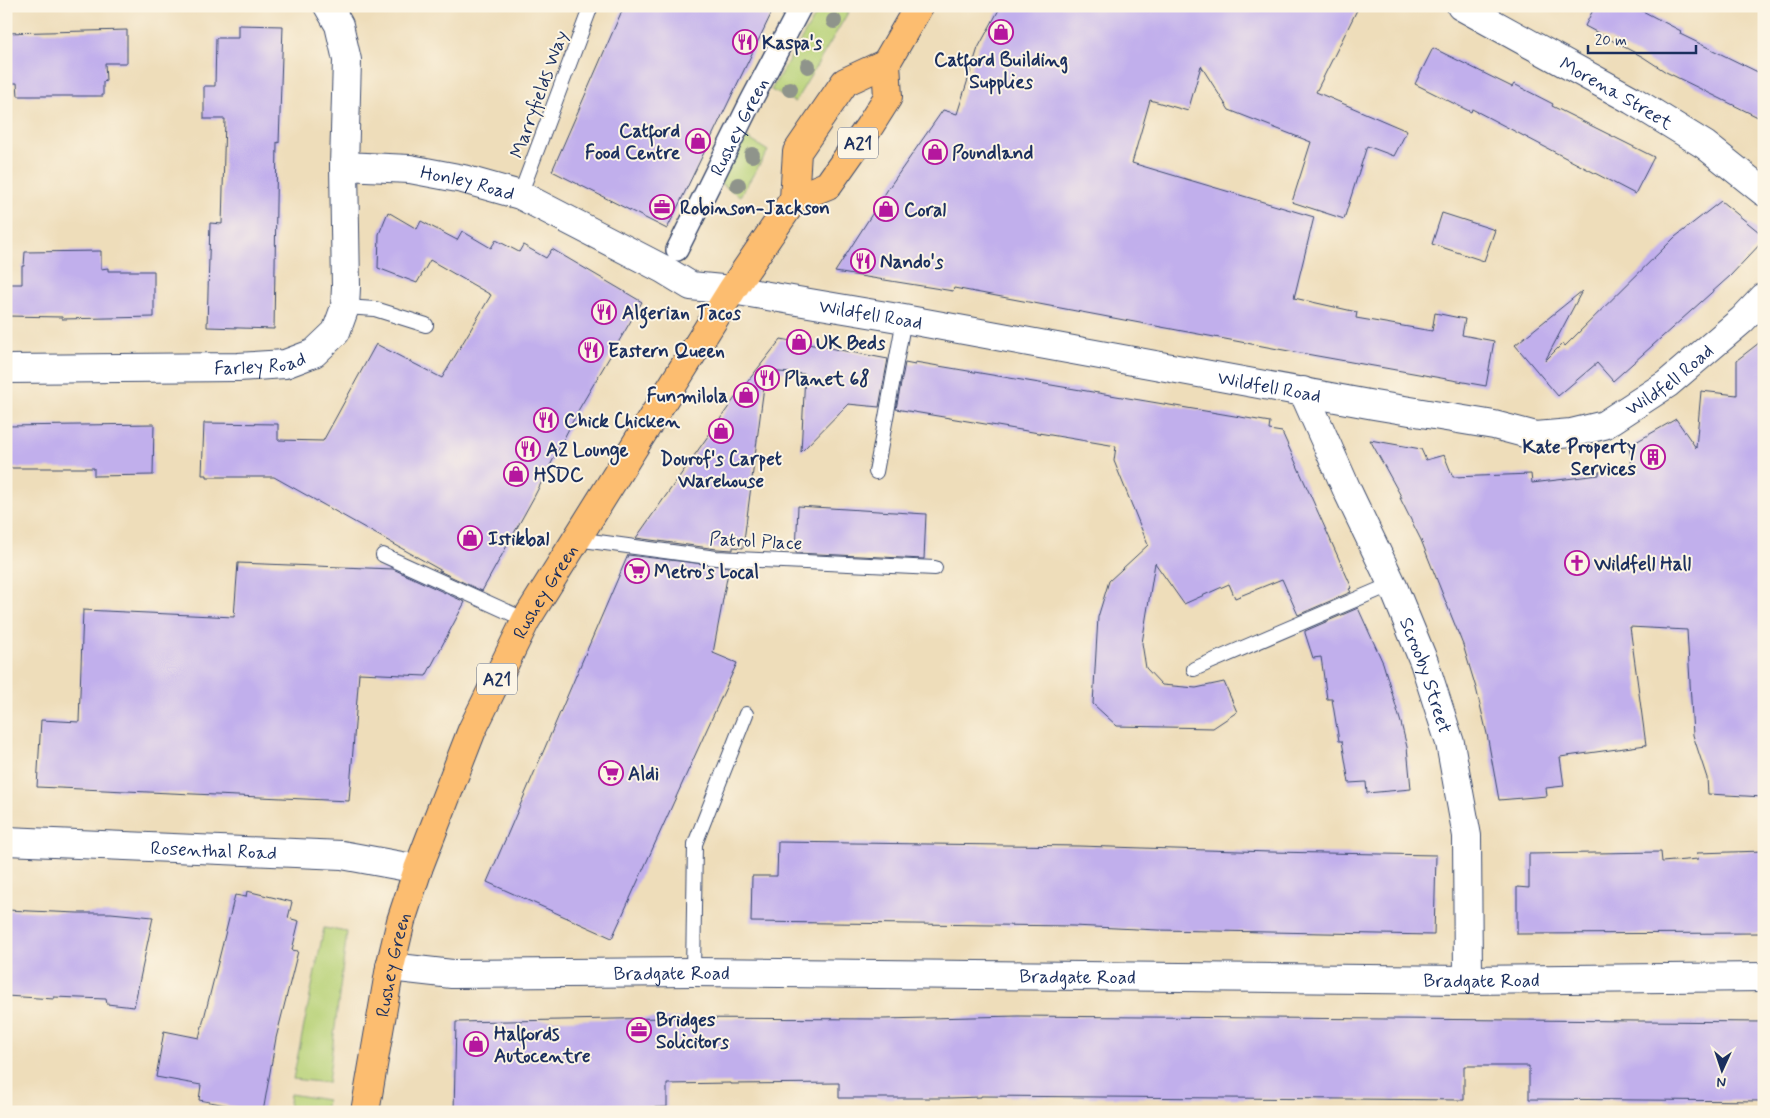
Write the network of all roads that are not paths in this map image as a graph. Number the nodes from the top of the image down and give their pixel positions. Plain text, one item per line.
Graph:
1 (328, 6) edge
2 (590, 6) edge
3 (801, 6) edge
4 (919, 6) edge
5 (1460, 6) edge
6 (886, 64) junction
7 (344, 166) junction
8 (1764, 192) edge
9 (520, 195) junction
10 (794, 199) junction
11 (677, 250) dead end
12 (732, 290) junction
13 (1764, 297) edge
14 (344, 307) junction
15 (904, 319) junction
16 (426, 325) dead end
17 (6, 369) edge
18 (1303, 391) junction
19 (876, 472) dead end
20 (576, 539) junction
21 (383, 555) dead end
22 (936, 568) dead end
23 (1392, 584) junction
24 (526, 620) junction
25 (1194, 669) dead end
26 (746, 714) dead end
27 (6, 841) edge
28 (418, 869) junction
29 (390, 967) junction
30 (693, 972) junction
31 (1764, 977) edge
32 (1468, 980) junction
33 (364, 1112) edge

1 - 7 street
2 - 9 lane, Marryfields Way
3 - 11 street, Rushey Green
4 - 6 highway
5 - 8 street, Morena Street
6 - 10 highway, A21
6 - 10 highway, A21
7 - 9 street, Honley Road
7 - 14 street, Farley Road
9 - 12 street, Honley Road
10 - 12 highway, Rushey Green / A21
12 - 15 street, Wildfell Road
12 - 20 highway, Rushey Green / A21
13 - 18 street, Wildfell Road
14 - 16 lane
14 - 17 street, Farley Road
15 - 18 street, Wildfell Road
15 - 19 lane
18 - 23 street, Scrooby Street
20 - 22 lane, Patrol Place
20 - 24 highway, Rushey Green / A21
21 - 24 lane
23 - 25 lane
23 - 32 street, Scrooby Street
24 - 28 highway, Rushey Green / A21
26 - 30 lane
27 - 28 street, Rosenthal Road
28 - 29 highway, Rushey Green / A21
29 - 30 street, Bradgate Road
29 - 33 highway, Rushey Green / A21
30 - 32 street, Bradgate Road
31 - 32 street, Bradgate Road

